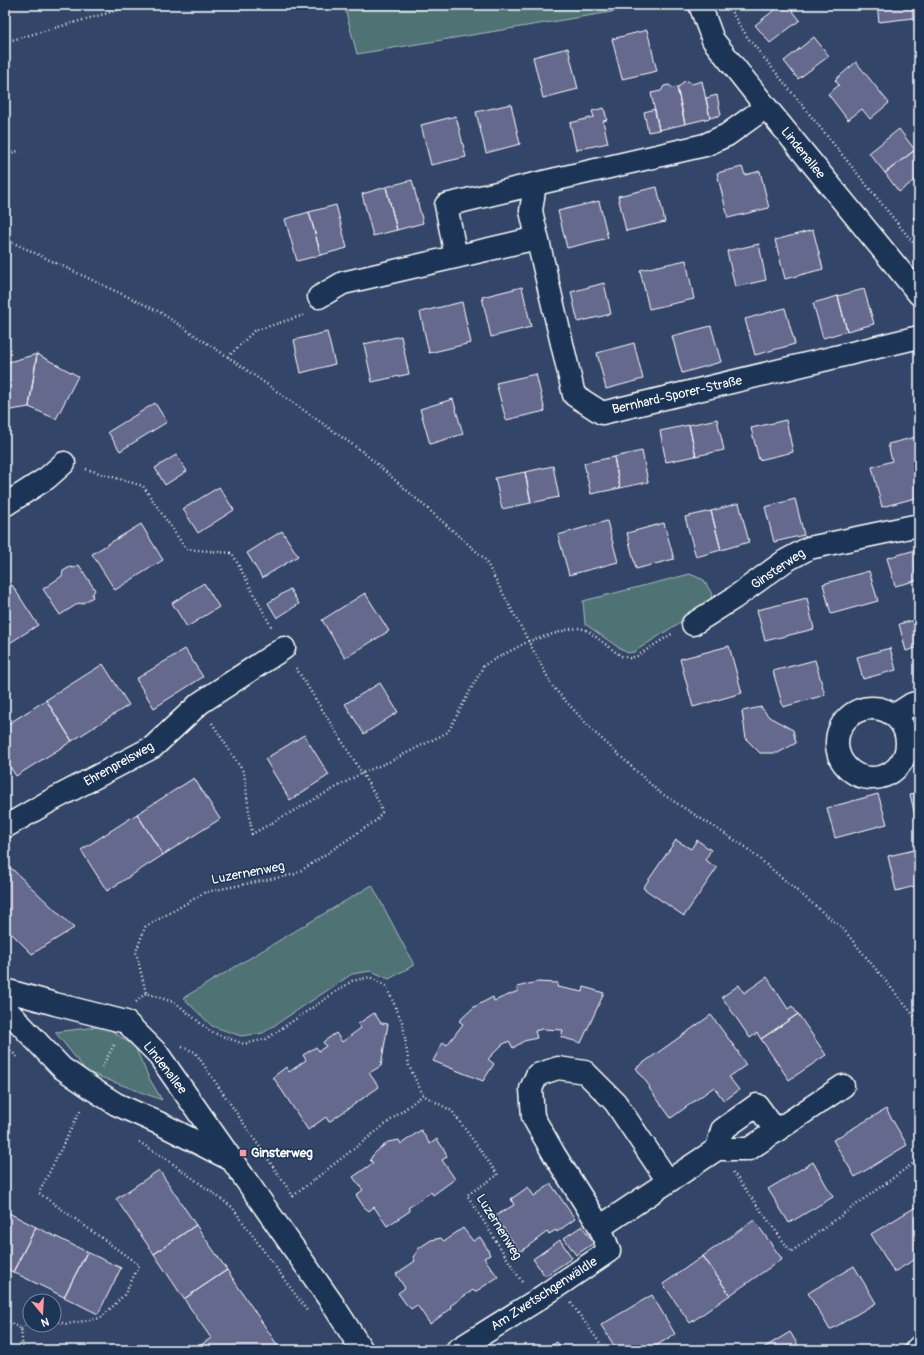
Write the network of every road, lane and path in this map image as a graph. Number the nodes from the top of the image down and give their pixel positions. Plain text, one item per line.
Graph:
1 (136, 5) edge
2 (700, 5) edge
3 (729, 5) edge
4 (5, 42) edge
5 (766, 107) junction
6 (18, 151) dead end
7 (5, 155) edge
8 (535, 184) junction
9 (537, 238) junction
10 (5, 239) edge
11 (919, 250) edge
12 (456, 257) junction
13 (919, 294) edge
14 (319, 297) joint
15 (919, 337) edge
16 (228, 357) junction
17 (64, 463) joint
18 (5, 505) edge
19 (919, 525) edge
20 (693, 624) joint
21 (529, 641) junction
22 (284, 648) junction
23 (919, 702) edge
24 (200, 704) junction
25 (894, 715) dead end
26 (362, 773) junction
27 (5, 827) edge
28 (5, 990) edge
29 (5, 1008) edge
30 (126, 1022) junction
31 (919, 1022) edge
32 (5, 1045) edge
33 (181, 1046) dead end
34 (23, 1062) dead end
35 (843, 1086) dead end
36 (91, 1088) junction
37 (423, 1095) junction
38 (776, 1131) junction
39 (133, 1138) dead end
40 (717, 1149) junction
41 (231, 1159) junction
42 (919, 1159) edge
43 (668, 1182) junction
44 (600, 1227) junction
45 (558, 1285) junction
46 (534, 1302) junction
47 (308, 1313) dead end
48 (5, 1319) edge
49 (62, 1323) edge
50 (21, 1330) joint
51 (919, 1347) edge
52 (23, 1350) edge
53 (362, 1350) edge
54 (457, 1350) edge
55 (605, 1350) edge
56 (916, 1350) edge

1 - 4 path
2 - 5 street, Lindenallee
3 - 11 path
5 - 8 street
5 - 13 street, Lindenallee
6 - 7 path
8 - 9 street, Bernhard-Sporer-Straße
8 - 12 street
9 - 12 street
9 - 15 street, Bernhard-Sporer-Straße
10 - 16 path
12 - 14 street
14 - 16 path
16 - 21 path
17 - 18 street
17 - 22 path, Luzernenweg
19 - 20 street, Ginsterweg
20 - 21 path
21 - 26 path
21 - 31 path
22 - 24 street, Ehrenpreisweg
22 - 26 path, Luzernenweg
23 - 25 street
24 - 26 path
24 - 27 street, Ehrenpreisweg
26 - 37 path, Luzernenweg
28 - 30 street
29 - 36 street, Lindenallee
30 - 36 path
30 - 41 street, Lindenallee
32 - 34 path
33 - 37 path
35 - 38 street
36 - 41 street, Lindenallee
36 - 49 path
37 - 46 path, Luzernenweg
38 - 40 street
38 - 40 street
39 - 47 path
40 - 42 path
40 - 43 street
41 - 53 street, Lindenallee
43 - 44 street
43 - 44 street, Am Zwetschgenwäldle
44 - 45 street, Am Zwetschgenwäldle
45 - 46 street, Am Zwetschgenwäldle
45 - 55 path
46 - 54 street, Am Zwetschgenwäldle
48 - 50 path
50 - 52 path
51 - 56 street

